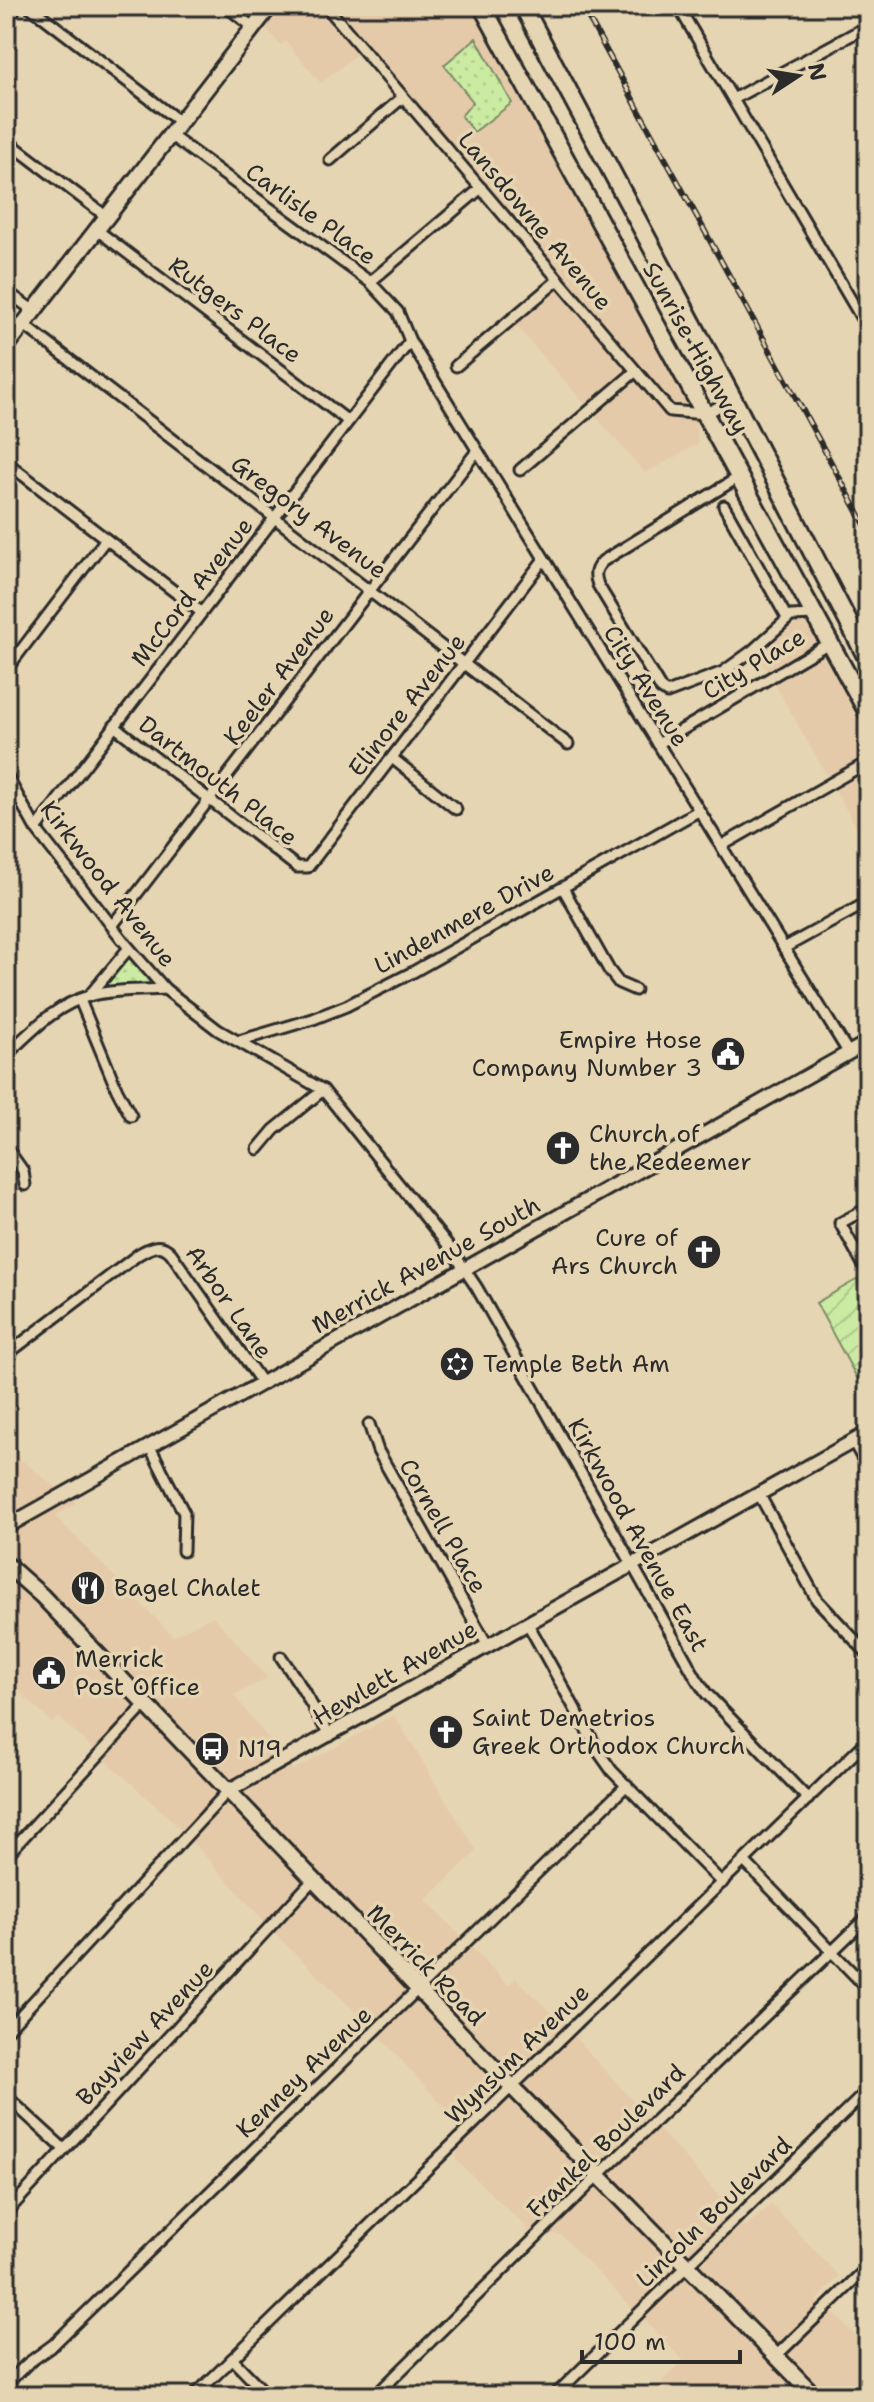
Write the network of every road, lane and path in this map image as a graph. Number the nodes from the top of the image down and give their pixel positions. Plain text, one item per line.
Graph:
1 (17, 6) edge
2 (29, 6) edge
3 (226, 6) edge
4 (270, 6) edge
5 (326, 6) edge
6 (482, 6) edge
7 (523, 6) edge
8 (678, 6) edge
9 (859, 6) edge
10 (6, 20) edge
11 (868, 24) edge
12 (253, 27) junction
13 (403, 97) junction
14 (733, 99) junction
15 (180, 122) junction
16 (170, 135) junction
17 (6, 140) edge
18 (330, 160) dead end
19 (481, 188) junction
20 (107, 217) junction
21 (97, 230) junction
22 (558, 280) junction
23 (370, 282) junction
24 (6, 291) edge
25 (34, 311) junction
26 (23, 324) junction
27 (868, 329) edge
28 (410, 341) junction
29 (6, 347) edge
30 (456, 366) dead end
31 (636, 371) junction
32 (733, 399) junction
33 (705, 414) junction
34 (348, 421) junction
35 (477, 451) junction
36 (6, 462) edge
37 (520, 470) dead end
38 (739, 477) junction
39 (724, 506) dead end
40 (275, 517) junction
41 (106, 539) junction
42 (544, 559) junction
43 (370, 590) junction
44 (201, 612) junction
45 (815, 615) junction
46 (787, 618) junction
47 (829, 643) junction
48 (868, 660) edge
49 (465, 663) junction
50 (6, 670) edge
51 (868, 713) edge
52 (114, 726) junction
53 (568, 744) dead end
54 (658, 744) junction
55 (392, 758) junction
56 (868, 762) edge
57 (6, 775) edge
58 (209, 800) junction
59 (456, 809) dead end
60 (698, 811) junction
61 (36, 829) junction
62 (721, 846) junction
63 (297, 867) joint
64 (563, 888) junction
65 (868, 902) edge
66 (112, 926) junction
67 (129, 948) junction
68 (784, 948) junction
69 (165, 989) junction
70 (635, 990) dead end
71 (84, 998) junction
72 (239, 1041) junction
73 (868, 1042) edge
74 (848, 1052) junction
75 (6, 1055) edge
76 (323, 1090) junction
77 (131, 1116) dead end
78 (6, 1147) edge
79 (258, 1149) dead end
80 (25, 1185) dead end
81 (868, 1208) edge
82 (464, 1269) junction
83 (868, 1273) edge
84 (6, 1355) edge
85 (262, 1383) junction
86 (369, 1424) dead end
87 (868, 1433) edge
88 (853, 1441) junction
89 (150, 1447) junction
90 (868, 1468) edge
91 (759, 1494) junction
92 (6, 1527) edge
93 (183, 1551) dead end
94 (6, 1564) edge
95 (633, 1564) junction
96 (528, 1624) junction
97 (488, 1646) junction
98 (868, 1654) edge
99 (281, 1657) dead end
100 (146, 1704) junction
101 (330, 1736) junction
102 (868, 1740) edge
103 (627, 1785) junction
104 (228, 1791) junction
105 (808, 1799) junction
106 (6, 1856) edge
107 (745, 1862) junction
108 (313, 1880) junction
109 (722, 1883) junction
110 (868, 1917) edge
111 (832, 1952) junction
112 (418, 1989) junction
113 (868, 1989) edge
114 (6, 2031) edge
115 (512, 2087) junction
116 (868, 2090) edge
117 (6, 2096) edge
118 (64, 2149) junction
119 (599, 2175) junction
120 (6, 2213) edge
121 (687, 2267) junction
122 (868, 2267) edge
123 (776, 2356) junction
124 (232, 2359) junction
125 (6, 2384) edge
126 (803, 2384) junction
127 (194, 2396) edge
128 (268, 2396) edge
129 (375, 2396) edge
130 (554, 2396) edge
131 (791, 2396) edge
132 (815, 2396) edge

1 - 10 street
2 - 15 street
3 - 12 street
4 - 12 main road
5 - 13 street, Lansdowne Avenue
6 - 33 highway, Sunrise Highway
7 - 32 highway, Sunrise Highway
8 - 14 street
9 - 11 street
11 - 14 street
12 - 15 main road
13 - 18 street
13 - 19 street, Lansdowne Avenue
14 - 27 street
15 - 16 main road
16 - 20 main road
16 - 23 street, Carlisle Place
17 - 20 street
19 - 22 street, Lansdowne Avenue
19 - 23 street
20 - 21 main road
21 - 25 main road
21 - 34 street, Rutgers Place
22 - 30 street
22 - 31 street, Lansdowne Avenue
23 - 28 street, Carlisle Place
24 - 25 street
25 - 26 main road
26 - 29 main road
26 - 40 street, Gregory Avenue
28 - 34 street, McCord Avenue
28 - 35 street, City Avenue
31 - 33 street, Lansdowne Avenue
31 - 37 street
32 - 33 street
32 - 48 highway, Sunrise Highway
33 - 38 highway, Sunrise Highway
34 - 40 street, McCord Avenue
35 - 42 street, City Avenue
35 - 43 street, Keeler Avenue
36 - 41 street
38 - 45 highway, Sunrise Highway
38 - 46 street
39 - 46 street
40 - 43 street, Gregory Avenue
40 - 44 street, McCord Avenue
41 - 44 street
41 - 50 street
42 - 49 street, Elinore Avenue
42 - 54 street, City Avenue
43 - 49 street, Gregory Avenue
43 - 58 street, Keeler Avenue
44 - 52 street, McCord Avenue
45 - 46 street
45 - 47 highway, Sunrise Highway
47 - 51 highway, Sunrise Highway
47 - 54 street, City Place
49 - 53 street, Gregory Avenue
49 - 55 street, Elinore Avenue
52 - 58 street, Dartmouth Place
52 - 61 street, McCord Avenue
54 - 60 street, City Avenue
55 - 59 street
55 - 63 street, Elinore Avenue
56 - 62 street
57 - 61 street, Kirkwood Avenue
58 - 63 street, Dartmouth Place
58 - 66 street, Keeler Avenue
60 - 62 street, City Avenue
60 - 64 street, Lindenmere Drive
61 - 66 street, Kirkwood Avenue
62 - 68 street, City Avenue
64 - 70 street
64 - 72 street, Lindenmere Drive
65 - 68 street
66 - 67 street, Kirkwood Avenue
67 - 69 street, Kirkwood Avenue
67 - 71 street
68 - 74 street, City Avenue
69 - 71 street
69 - 72 street, Kirkwood Avenue
71 - 75 street
71 - 77 street
72 - 76 street, Kirkwood Avenue
73 - 74 main road, Merrick Avenue South
74 - 82 main road, Merrick Avenue South
76 - 79 street
76 - 82 street, Kirkwood Avenue
78 - 80 street
81 - 83 street
82 - 85 main road, Merrick Avenue South
82 - 95 street, Kirkwood Avenue East
84 - 85 street, Arbor Lane
85 - 89 main road, Merrick Avenue South
86 - 97 street, Cornell Place
87 - 88 main road, Hewlett Avenue
88 - 90 street
88 - 91 main road, Hewlett Avenue
89 - 92 main road, Merrick Avenue South
89 - 93 street
91 - 95 main road, Hewlett Avenue
91 - 98 street
94 - 100 main road, Merrick Road
95 - 96 main road, Hewlett Avenue
95 - 105 street, Kirkwood Avenue East
96 - 97 main road, Hewlett Avenue
96 - 103 street
97 - 101 main road, Hewlett Avenue
99 - 101 street
100 - 104 main road, Merrick Road
100 - 106 street
101 - 104 main road, Hewlett Avenue
102 - 105 street, Wynsum Avenue
103 - 109 street
103 - 112 street, Kenney Avenue
104 - 108 main road, Merrick Road
104 - 114 street, Hewlett Avenue
105 - 107 street, Wynsum Avenue
107 - 109 street, Wynsum Avenue
107 - 111 street
108 - 112 main road, Merrick Road
108 - 118 street, Bayview Avenue
109 - 115 street, Wynsum Avenue
110 - 111 street, Frankel Boulevard
111 - 113 street
111 - 119 street, Frankel Boulevard
112 - 115 main road, Merrick Road
112 - 125 street, Kenney Avenue
115 - 119 main road, Merrick Road
115 - 124 street, Wynsum Avenue
116 - 121 street, Lincoln Boulevard
117 - 118 street
118 - 120 street, Bayview Avenue
119 - 121 main road, Merrick Road
119 - 129 street, Frankel Boulevard
121 - 123 main road, Merrick Road
121 - 130 street, Lincoln Boulevard
122 - 123 street
123 - 126 main road, Merrick Road
124 - 127 street, Wynsum Avenue
124 - 128 street
126 - 131 street
126 - 132 main road, Merrick Road

